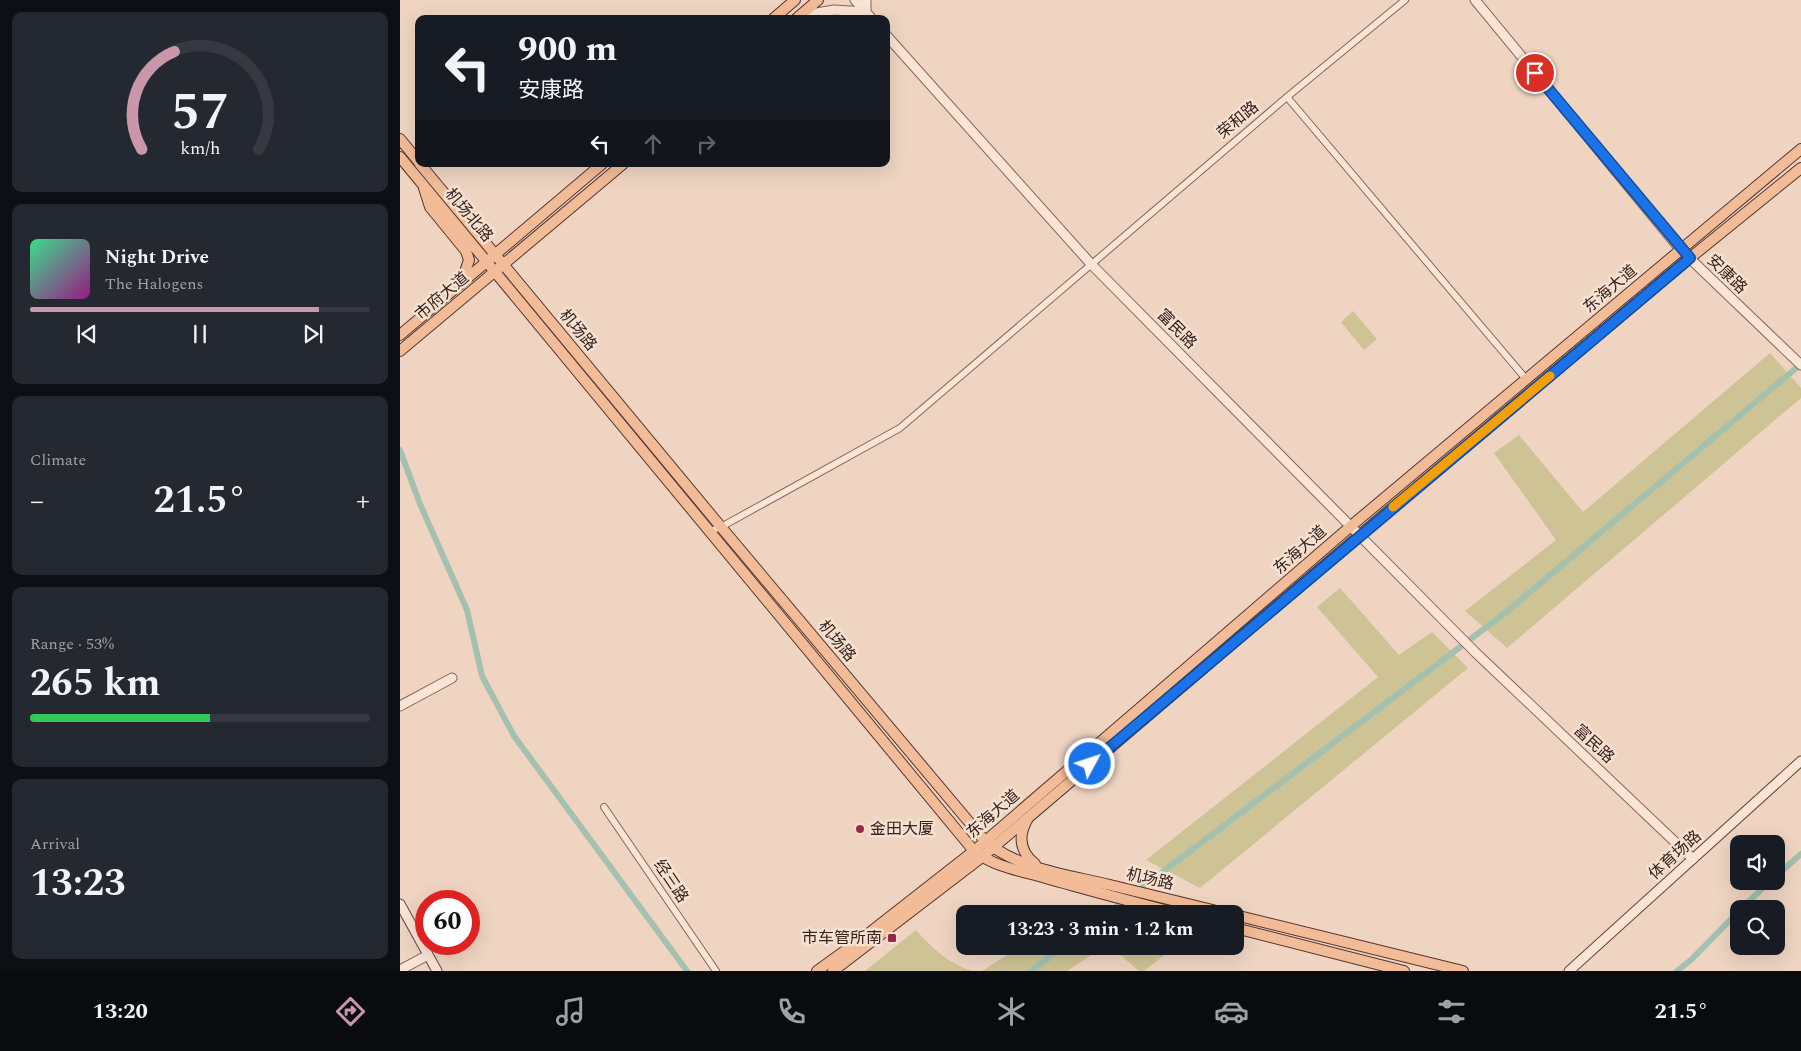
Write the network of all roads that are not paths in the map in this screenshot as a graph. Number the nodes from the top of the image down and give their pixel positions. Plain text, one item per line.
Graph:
1 (795, 0) edge
2 (818, 0) edge
3 (855, 0) edge
4 (866, 0) edge
5 (1404, 0) edge
6 (1475, 0) edge
7 (778, 15) edge
8 (800, 15) edge
9 (808, 15) edge
10 (869, 15) edge
11 (890, 39) edge
12 (1287, 97) junction
13 (400, 139) edge
14 (1801, 148) edge
15 (400, 157) edge
16 (415, 157) edge
17 (423, 167) edge
18 (598, 167) edge
19 (619, 167) edge
20 (1801, 168) edge
21 (423, 185) junction
22 (1680, 249) junction
23 (491, 258) junction
24 (1690, 258) junction
25 (1090, 264) junction
26 (499, 267) junction
27 (462, 282) junction
28 (400, 335) edge
29 (400, 351) edge
30 (1801, 365) edge
31 (1526, 379) junction
32 (1352, 526) junction
33 (722, 527) junction
34 (710, 531) junction
35 (1360, 535) junction
36 (452, 678) dead end
37 (400, 706) edge
38 (1801, 761) edge
39 (604, 807) dead end
40 (1030, 815) junction
41 (989, 844) junction
42 (978, 854) junction
43 (1693, 859) junction
44 (1037, 867) junction
45 (400, 904) edge
46 (1146, 905) edge
47 (1194, 905) edge
48 (1244, 917) edge
49 (1244, 930) edge
50 (415, 931) edge
51 (428, 955) joint
52 (400, 970) edge
53 (437, 971) edge
54 (716, 971) edge
55 (817, 971) edge
56 (833, 971) edge
57 (1404, 971) edge
58 (1463, 971) edge
59 (1568, 971) edge

1 - 7 main road
2 - 8 main road
3 - 10 street
4 - 10 street
5 - 12 street, 荣和路
6 - 22 street, 安康路
9 - 10 street
11 - 25 street, 富民路
12 - 25 street, 荣和路
12 - 31 street
13 - 16 main road, 机场北路
14 - 22 main road, 东海大道
15 - 21 main road, 机场北路
17 - 23 main road, 机场北路
18 - 23 main road, 市府大道
19 - 26 main road, 市府大道
20 - 24 main road, 东海大道
21 - 23 main road, 机场北路
21 - 27 main road
22 - 24 street, 安康路
22 - 31 main road, 东海大道
23 - 26 main road, 机场北路
23 - 27 main road, 市府大道
24 - 30 street, 安康路
24 - 35 main road, 东海大道
25 - 32 street, 富民路
25 - 33 street, 荣和路
26 - 29 main road, 市府大道
26 - 33 main road, 机场路
26 - 34 main road, 机场路
27 - 28 main road, 市府大道
31 - 32 main road, 东海大道
32 - 35 street, 富民路
32 - 41 main road, 东海大道
33 - 34 street, 荣和路
33 - 41 main road, 机场路
34 - 42 main road, 机场路
35 - 40 main road, 东海大道
35 - 43 street, 富民路
36 - 37 street
38 - 43 street, 体育场路
39 - 54 street, 经三路
40 - 41 main road, 东海大道
40 - 44 main road
41 - 42 main road, 东海大道
41 - 44 main road, 机场路
42 - 46 main road, 机场路
42 - 55 main road, 东海大道
42 - 56 main road, 东海大道
43 - 59 street, 体育场路
44 - 47 main road, 机场路
45 - 50 street
48 - 58 main road
49 - 57 main road
51 - 52 street
51 - 53 street

